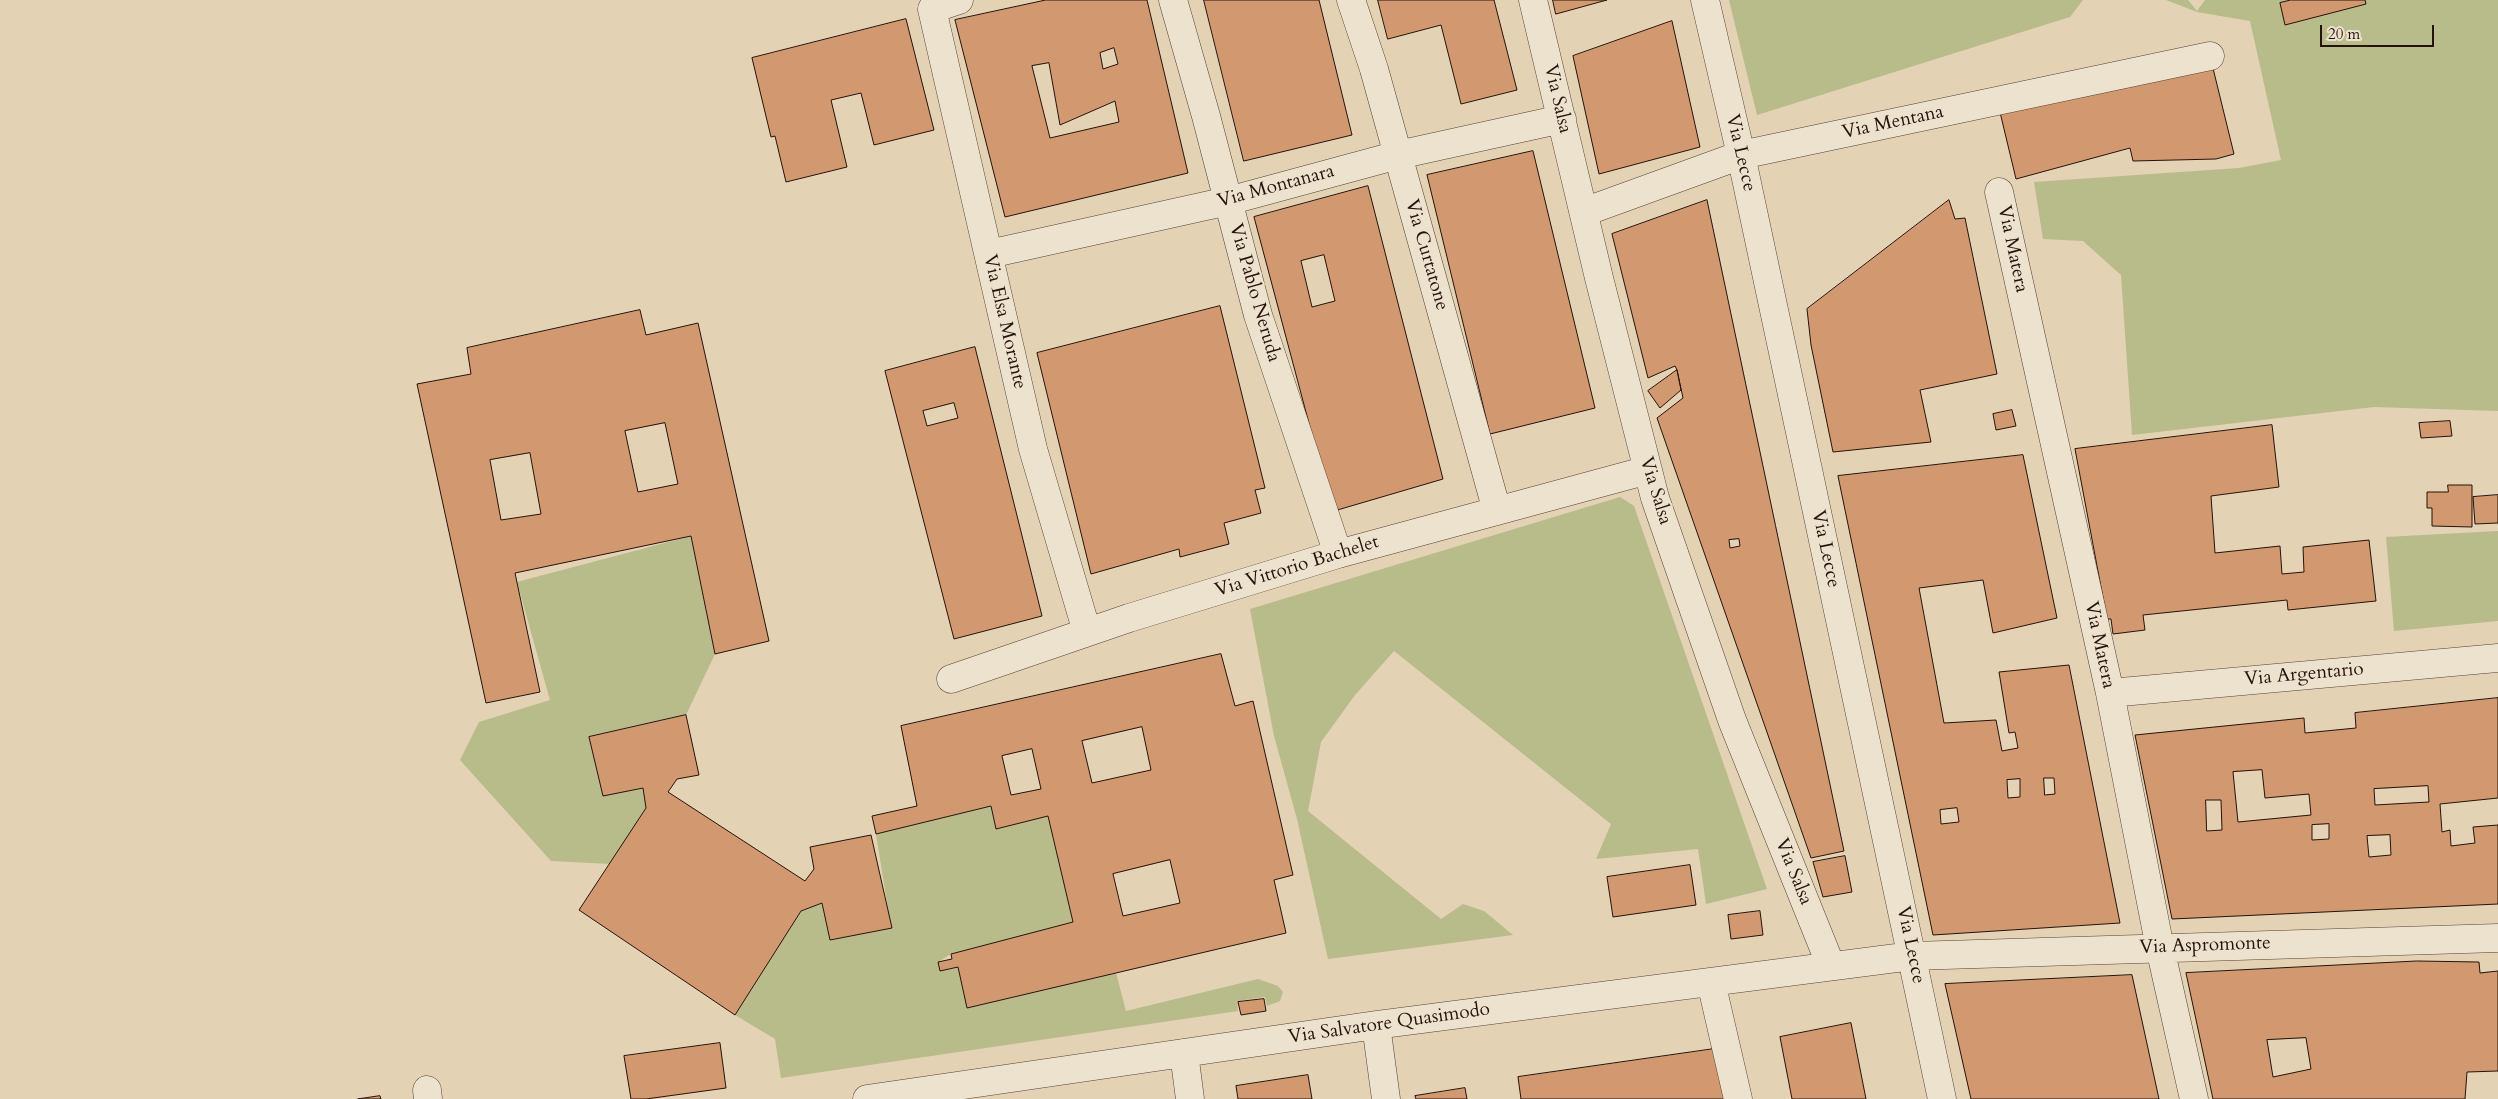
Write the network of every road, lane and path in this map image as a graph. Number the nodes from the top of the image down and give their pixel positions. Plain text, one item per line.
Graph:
1 (959, 0) edge
2 (1173, 0) edge
3 (1352, 0) edge
4 (1532, 0) edge
5 (1705, 0) edge
6 (2210, 56) dead end
7 (1562, 119) junction
8 (1398, 155) junction
9 (1741, 155) junction
10 (1999, 192) dead end
11 (1228, 201) junction
12 (1584, 212) junction
13 (989, 254) junction
14 (1648, 470) junction
15 (1497, 511) junction
16 (1338, 554) junction
17 (1087, 632) junction
18 (2498, 658) edge
19 (951, 679) dead end
20 (2110, 693) junction
21 (2498, 938) edge
22 (2160, 948) junction
23 (1912, 956) junction
24 (1831, 966) junction
25 (1711, 982) junction
26 (1376, 1025) junction
27 (1184, 1053) junction
28 (867, 1099) edge
29 (1190, 1099) edge
30 (1386, 1099) edge
31 (1738, 1099) edge
32 (1942, 1099) edge
33 (2194, 1099) edge

1 - 13 street, Via Elsa Morante
2 - 11 street, Via Pablo Neruda
3 - 8 street, Via Curtatone
4 - 7 street, Via Salsa
5 - 9 street, Via Lecce
6 - 9 street, Via Mentana
7 - 8 street, Via Montanara
7 - 12 street, Via Salsa
8 - 11 street, Via Montanara
8 - 15 street, Via Curtatone
9 - 12 street, Via Mentana
9 - 23 street, Via Lecce
10 - 20 street, Via Matera
11 - 13 street, Via Montanara
11 - 16 street, Via Pablo Neruda
12 - 14 street, Via Salsa
13 - 17 street, Via Elsa Morante
14 - 15 street, Via Vittorio Bachelet
14 - 24 street, Via Salsa
15 - 16 street, Via Vittorio Bachelet
16 - 17 street, Via Vittorio Bachelet
17 - 19 street, Via Vittorio Bachelet
18 - 20 street, Via Argentario
20 - 22 street, Via Matera
21 - 22 street, Via Aspromonte
22 - 23 street, Via Aspromonte
22 - 33 street, Via Matera
23 - 24 street, Via Salvatore Quasimodo
23 - 32 street, Via Lecce
24 - 25 street, Via Salvatore Quasimodo
25 - 26 street, Via Salvatore Quasimodo
25 - 31 street
26 - 27 street, Via Salvatore Quasimodo
26 - 30 street
27 - 28 street, Via Salvatore Quasimodo
27 - 29 street

